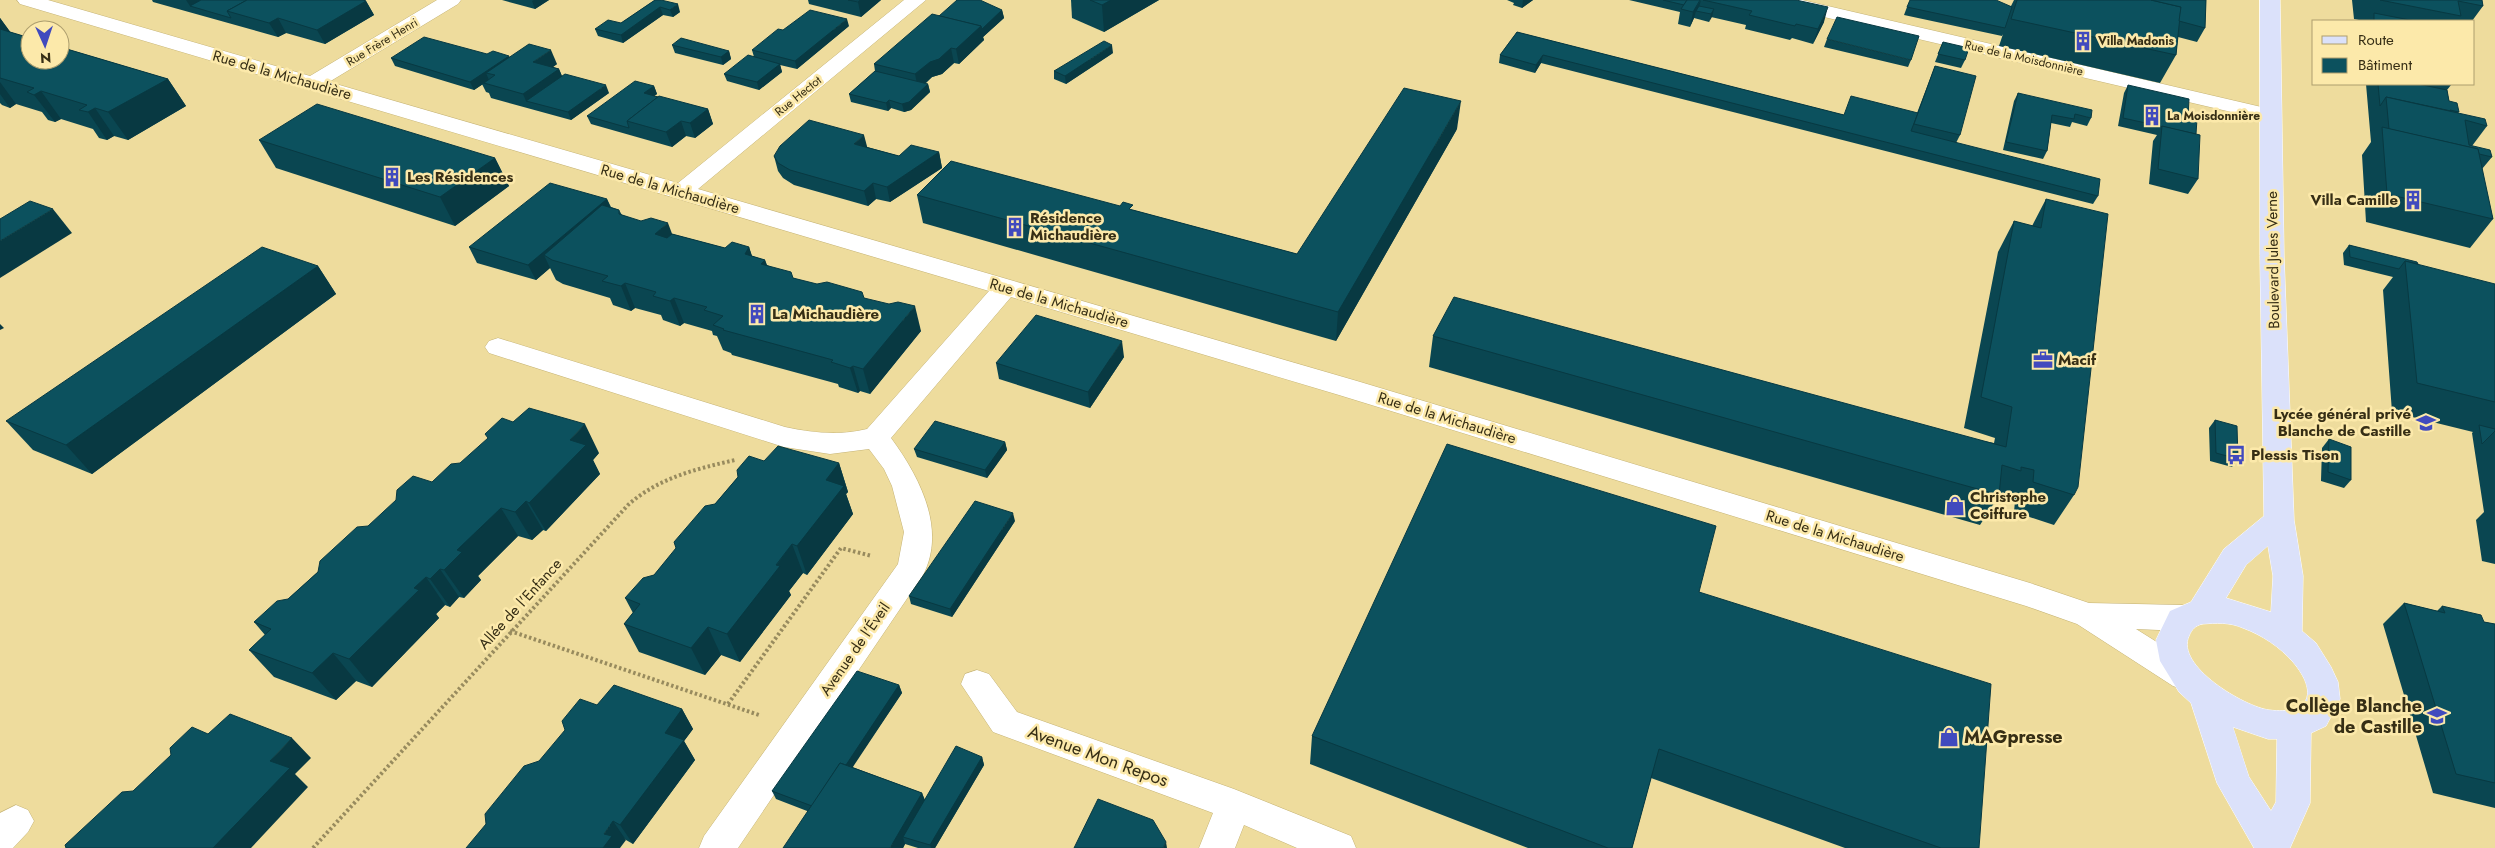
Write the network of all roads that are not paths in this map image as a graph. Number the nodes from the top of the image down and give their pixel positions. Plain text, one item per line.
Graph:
1 (27, 0) edge
2 (451, 0) edge
3 (916, 0) edge
4 (1777, 0) edge
5 (2270, 0) edge
6 (313, 83) junction
7 (2270, 115) junction
8 (680, 192) junction
9 (1005, 288) junction
10 (498, 347) dead end
11 (876, 437) junction
12 (2279, 520) junction
13 (2088, 615) junction
14 (2192, 615) junction
15 (2286, 635) junction
16 (977, 684) dead end
17 (2195, 687) junction
18 (2294, 725) junction
19 (1234, 805) junction
20 (2272, 846) edge
21 (717, 848) edge
22 (1217, 848) edge
23 (1338, 848) edge

1 - 6 street, Rue de la Michaudière
2 - 6 street, Rue Frère Henri
3 - 8 street, Rue Hectot
4 - 7 street, Rue de la Moisdonnière
5 - 7 main road, Boulevard Jules Verne
6 - 8 street, Rue de la Michaudière
7 - 12 main road, Boulevard Jules Verne
8 - 9 street, Rue de la Michaudière
9 - 11 street
9 - 13 street, Rue de la Michaudière
10 - 11 street
11 - 21 street, Avenue de l'Éveil
12 - 14 main road
12 - 15 main road, Boulevard Jules Verne
13 - 14 street, Rue de la Michaudière
13 - 17 street, Rue de la Michaudière
14 - 15 main road
14 - 17 main road
15 - 18 main road
16 - 19 street, Avenue Mon Repos
17 - 18 main road
17 - 20 main road
18 - 20 main road
19 - 22 street
19 - 23 street, Avenue Mon Repos

